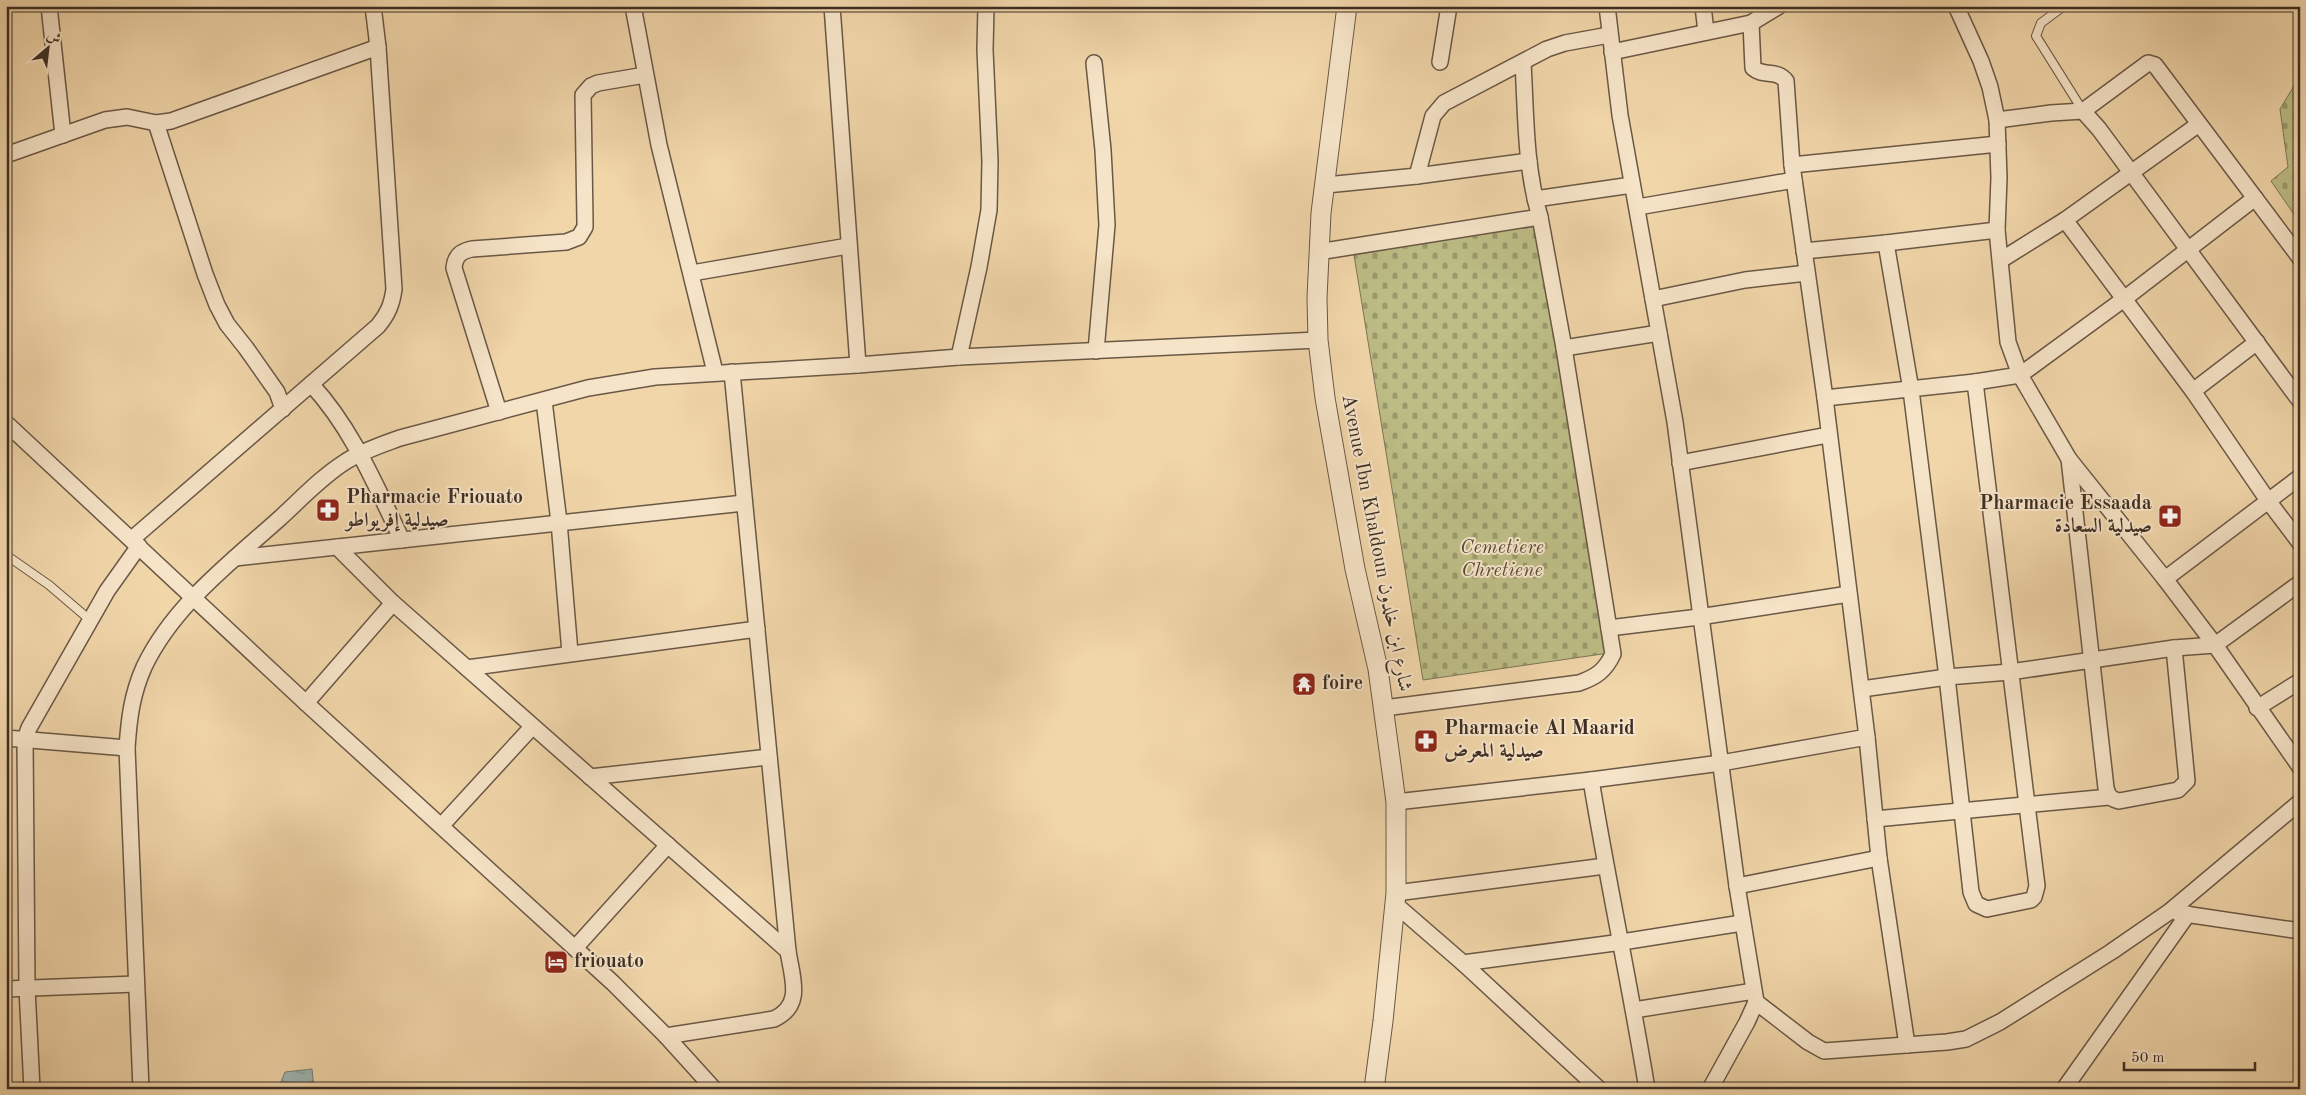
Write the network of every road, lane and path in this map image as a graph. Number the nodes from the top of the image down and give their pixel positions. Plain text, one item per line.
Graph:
1 (49, 6) edge
2 (373, 6) edge
3 (634, 6) edge
4 (832, 6) edge
5 (986, 6) edge
6 (1347, 6) edge
7 (1449, 6) edge
8 (1607, 6) edge
9 (1703, 6) edge
10 (1778, 6) edge
11 (1956, 6) edge
12 (2064, 6) edge
13 (1751, 23) junction
14 (1706, 32) junction
15 (1610, 35) junction
16 (378, 47) junction
17 (1612, 52) junction
18 (1440, 62) dead end
19 (1094, 63) dead end
20 (1522, 63) junction
21 (645, 75) junction
22 (2083, 111) junction
23 (1996, 120) junction
24 (156, 123) junction
25 (2199, 124) junction
26 (63, 135) junction
27 (1998, 144) junction
28 (6, 155) edge
29 (1529, 161) junction
30 (1793, 172) junction
31 (2131, 172) junction
32 (1418, 176) junction
33 (1326, 185) junction
34 (1632, 185) junction
35 (2255, 198) junction
36 (1534, 199) junction
37 (1638, 207) junction
38 (1540, 217) junction
39 (2065, 220) junction
40 (1997, 230) junction
41 (1886, 243) junction
42 (848, 246) junction
43 (2188, 249) junction
44 (1804, 251) junction
45 (1318, 252) junction
46 (2300, 258) edge
47 (2001, 260) junction
48 (1807, 272) junction
49 (692, 273) junction
50 (1652, 298) junction
51 (2124, 299) junction
52 (1659, 333) junction
53 (1318, 340) junction
54 (2257, 342) junction
55 (1564, 348) junction
56 (1096, 351) junction
57 (958, 357) junction
58 (858, 365) junction
59 (715, 372) junction
60 (732, 372) junction
61 (2020, 375) junction
62 (1975, 382) junction
63 (311, 384) junction
64 (1911, 390) junction
65 (2193, 391) junction
66 (1825, 398) junction
67 (544, 401) junction
68 (2300, 401) edge
69 (283, 409) junction
70 (500, 412) junction
71 (6, 423) edge
72 (1828, 435) junction
73 (360, 454) junction
74 (2069, 459) junction
75 (1680, 463) junction
76 (2300, 478) edge
77 (2268, 502) junction
78 (744, 504) junction
79 (559, 522) junction
80 (402, 540) junction
81 (135, 542) junction
82 (2300, 543) edge
83 (337, 547) junction
84 (6, 554) edge
85 (235, 558) junction
86 (2165, 579) junction
87 (2300, 583) edge
88 (1849, 594) junction
89 (194, 597) junction
90 (393, 603) junction
91 (1700, 618) junction
92 (90, 620) junction
93 (1609, 628) junction
94 (757, 629) junction
95 (2215, 645) junction
96 (2174, 648) junction
97 (570, 653) junction
98 (2093, 661) junction
99 (467, 668) junction
100 (2010, 672) junction
101 (1947, 676) junction
102 (2300, 681) edge
103 (1862, 690) junction
104 (306, 703) junction
105 (1384, 708) junction
106 (2256, 708) junction
107 (532, 728) junction
108 (1867, 737) junction
109 (6, 738) edge
110 (25, 739) junction
111 (127, 748) junction
112 (769, 757) junction
113 (1721, 763) junction
114 (2300, 768) edge
115 (590, 777) junction
116 (1591, 780) junction
117 (2110, 796) junction
118 (1396, 802) junction
119 (2300, 802) edge
120 (2027, 804) junction
121 (1961, 809) junction
122 (1875, 819) junction
123 (442, 825) junction
124 (668, 845) junction
125 (1879, 858) junction
126 (1605, 866) junction
127 (1737, 886) junction
128 (1395, 899) junction
129 (2169, 912) junction
130 (2188, 914) junction
131 (1742, 923) junction
132 (2300, 930) edge
133 (1622, 942) junction
134 (575, 948) junction
135 (788, 951) junction
136 (1463, 963) junction
137 (136, 984) junction
138 (6, 988) edge
139 (27, 988) junction
140 (1755, 996) junction
141 (1634, 1010) junction
142 (666, 1036) junction
143 (1907, 1045) junction
144 (2075, 1072) junction
145 (32, 1089) edge
146 (140, 1089) edge
147 (714, 1089) edge
148 (1374, 1089) edge
149 (1599, 1089) edge
150 (1647, 1089) edge
151 (1710, 1089) edge
152 (2064, 1089) edge
153 (2079, 1089) edge

1 - 26 street
2 - 16 street
3 - 21 street
4 - 42 street
5 - 57 street
6 - 33 street, Avenue Ibn Khaldoun شارع ابن خلدون
7 - 18 street
8 - 15 street
9 - 14 street
10 - 13 street
11 - 23 street
12 - 22 lane
13 - 14 street
13 - 30 street
14 - 17 street
15 - 17 street
15 - 20 street
16 - 24 street
16 - 63 street
17 - 34 street
19 - 56 street
20 - 29 street
20 - 32 street
21 - 49 street
21 - 70 street
22 - 23 street
22 - 25 street
22 - 31 street
23 - 27 street
24 - 26 street
24 - 69 street
25 - 31 street
25 - 35 street
26 - 28 street
27 - 30 street
27 - 40 street
29 - 32 street
29 - 36 street
30 - 37 street
30 - 44 street
31 - 39 street
31 - 43 street
32 - 33 street
33 - 45 street, Avenue Ibn Khaldoun شارع ابن خلدون
34 - 36 street
34 - 37 street
35 - 43 street
35 - 46 street
36 - 38 street
37 - 50 street
38 - 45 street
38 - 55 street
39 - 47 street
39 - 51 street
40 - 41 street
40 - 47 street
41 - 44 street
41 - 64 street
42 - 49 street
42 - 58 street
43 - 51 street
43 - 54 street
44 - 48 street
45 - 53 street, Avenue Ibn Khaldoun شارع ابن خلدون
47 - 61 street
48 - 50 street
48 - 66 street
49 - 59 street
50 - 52 street
51 - 61 street
51 - 65 street
52 - 55 street
52 - 75 street
53 - 56 street
53 - 105 street, Avenue Ibn Khaldoun شارع ابن خلدون
54 - 65 street
54 - 68 street
55 - 93 street
56 - 57 street
57 - 58 street
58 - 60 street
59 - 60 street
59 - 67 street
60 - 78 street
61 - 62 street
61 - 74 street
62 - 64 street
62 - 100 street
63 - 69 street
63 - 73 street
64 - 66 street
64 - 101 street
65 - 77 street
66 - 72 street
67 - 70 street
67 - 79 street
69 - 81 street
70 - 73 street
71 - 81 street
72 - 75 street
72 - 88 street
73 - 80 street
73 - 85 street
74 - 86 street
74 - 98 street
75 - 91 street
76 - 77 street
77 - 82 street
77 - 86 street
78 - 79 street
78 - 94 street
79 - 80 street
79 - 97 street
80 - 83 street
81 - 89 street
81 - 92 street
83 - 85 street
83 - 90 street
84 - 92 lane
85 - 89 street
86 - 95 street
87 - 95 street
88 - 91 street
88 - 103 street
89 - 104 street
89 - 111 street
90 - 99 street
90 - 104 street
91 - 93 street
91 - 113 street
92 - 110 street
93 - 105 street
94 - 97 street
94 - 112 street
95 - 96 street
95 - 106 street
96 - 98 street
96 - 117 street
97 - 99 street
98 - 100 street
98 - 117 street
99 - 107 street
100 - 101 street
100 - 120 street
101 - 103 street
101 - 121 street
102 - 106 street
103 - 108 street
104 - 123 street
105 - 118 street, Avenue Ibn Khaldoun شارع ابن خلدون
106 - 114 street
107 - 115 street
107 - 123 street
108 - 113 street
108 - 122 street
109 - 110 street
110 - 111 street
110 - 139 street
111 - 137 street
112 - 115 street
112 - 135 street
113 - 116 street
113 - 127 street
115 - 124 street
116 - 118 street
116 - 126 street
117 - 120 street
118 - 128 street, Avenue Ibn Khaldoun شارع ابن خلدون
119 - 129 street
120 - 121 street
120 - 121 street
121 - 122 street
122 - 125 street
123 - 134 street
124 - 134 street
124 - 135 street
125 - 127 street
125 - 143 street
126 - 128 street
126 - 133 street
127 - 131 street
128 - 136 street
128 - 148 street, Avenue Ibn Khaldoun شارع ابن خلدون
129 - 130 street
129 - 143 street
130 - 132 street
130 - 144 street
131 - 133 street
131 - 140 street
133 - 136 street
133 - 141 street
134 - 142 street
135 - 142 street
136 - 149 street
137 - 139 street
137 - 146 street
138 - 139 street
139 - 145 street
140 - 141 street
140 - 143 street
140 - 151 street
141 - 150 street
142 - 147 street
144 - 152 street
144 - 153 street

